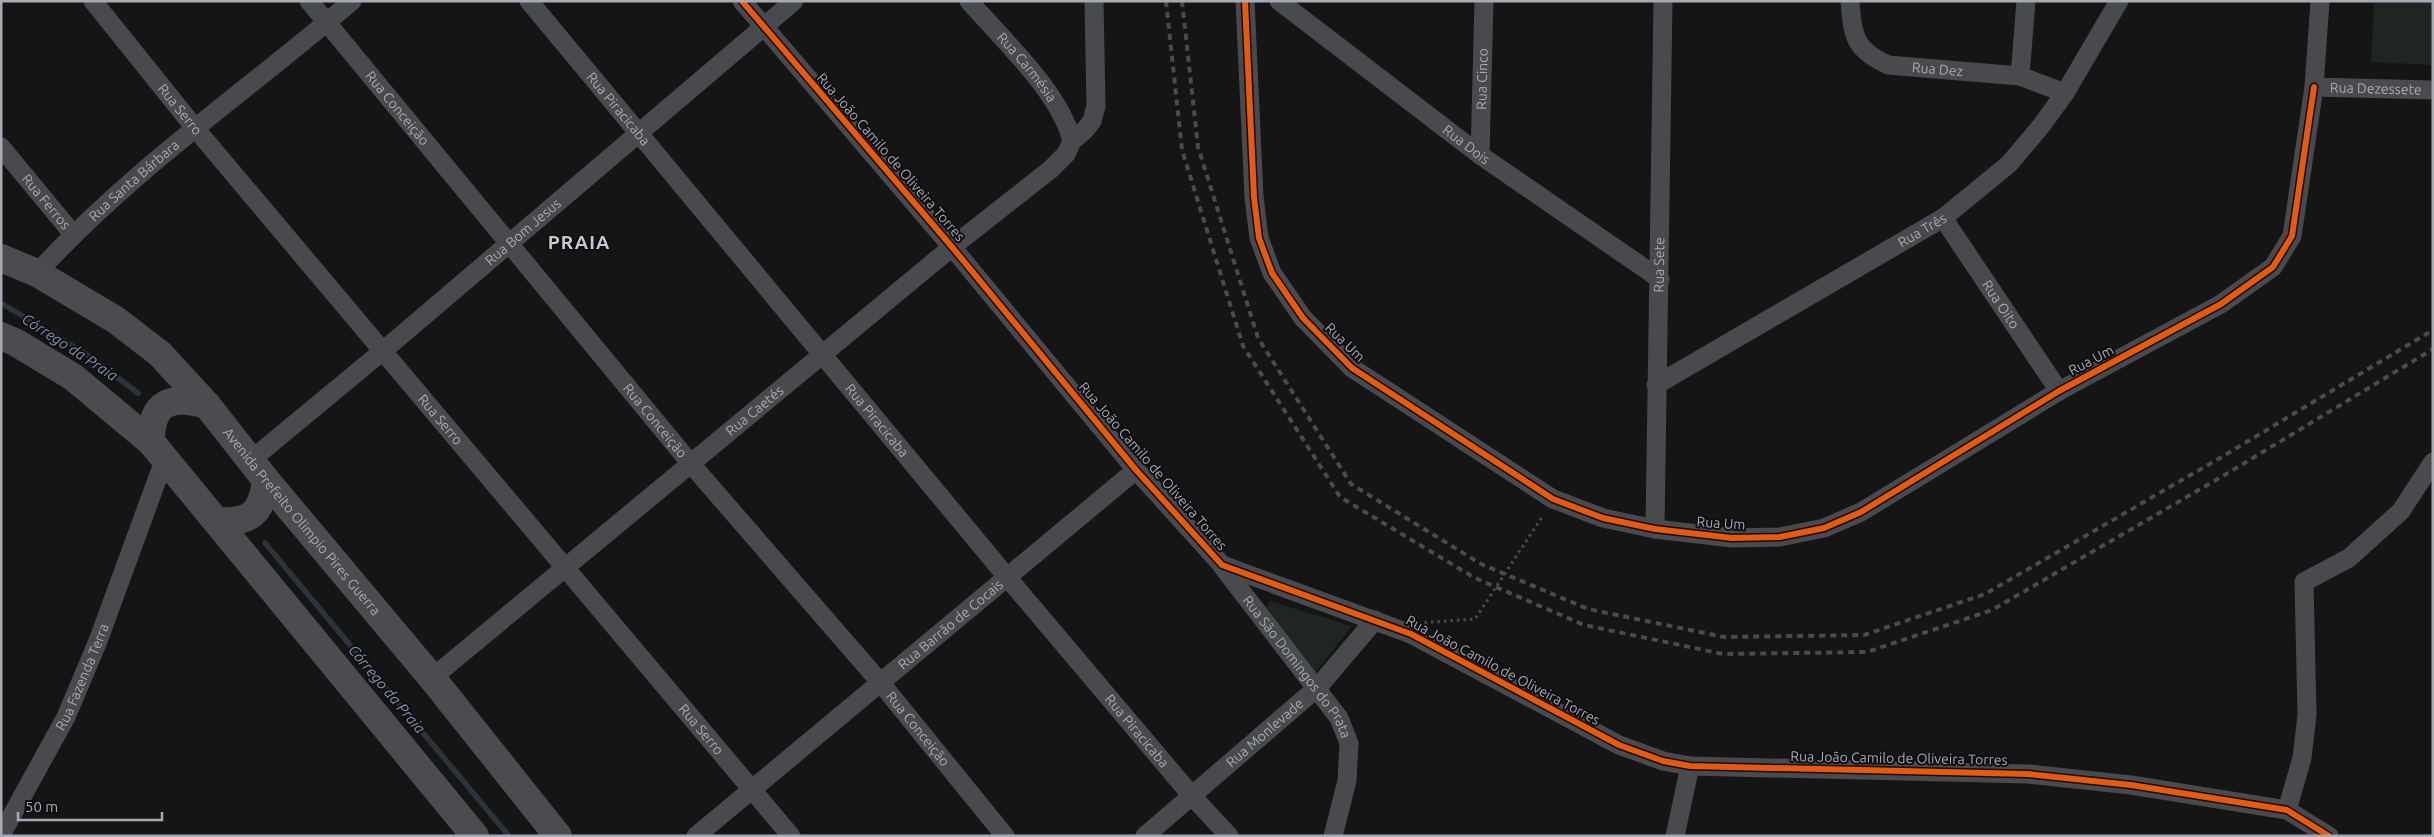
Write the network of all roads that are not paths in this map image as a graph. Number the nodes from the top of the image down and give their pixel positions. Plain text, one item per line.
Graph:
1 (93, 1) edge
2 (309, 1) edge
3 (352, 1) edge
4 (529, 1) edge
5 (742, 1) edge
6 (794, 1) edge
7 (969, 1) edge
8 (1094, 1) edge
9 (1279, 1) edge
10 (1484, 1) edge
11 (1663, 1) edge
12 (1850, 1) edge
13 (2026, 1) edge
14 (2119, 1) edge
15 (2320, 1) edge
16 (1245, 2) edge
17 (328, 22) junction
18 (763, 27) junction
19 (2020, 76) junction
20 (2314, 87) junction
21 (2433, 90) edge
22 (2065, 93) junction
23 (195, 128) junction
24 (639, 133) junction
25 (1072, 141) junction
26 (1, 147) edge
27 (1480, 155) junction
28 (1943, 218) junction
29 (73, 234) junction
30 (510, 243) junction
31 (952, 247) junction
32 (1, 258) edge
33 (37, 273) junction
34 (1660, 279) junction
35 (1, 336) edge
36 (384, 350) junction
37 (823, 354) junction
38 (1656, 385) junction
39 (2059, 392) junction
40 (207, 404) junction
41 (158, 450) junction
42 (2433, 462) edge
43 (691, 464) junction
44 (259, 470) junction
45 (1136, 470) junction
46 (217, 521) junction
47 (1655, 529) junction
48 (1222, 565) junction
49 (566, 568) junction
50 (1007, 577) junction
51 (1375, 620) junction
52 (432, 678) junction
53 (880, 682) junction
54 (1318, 687) junction
55 (1690, 766) junction
56 (751, 788) junction
57 (1192, 796) junction
58 (2287, 810) junction
59 (1, 835) edge
60 (476, 836) edge
61 (558, 836) edge
62 (696, 836) edge
63 (791, 836) edge
64 (1005, 836) edge
65 (1145, 836) edge
66 (1229, 836) edge
67 (1334, 836) edge
68 (1675, 836) edge
69 (2329, 836) edge

1 - 23 street, Rua Serro
2 - 17 street, Rua Conceição
3 - 17 street, Rua Santa Bárbara
4 - 24 street, Rua Piracicaba
5 - 18 street, Rua João Camilo de Oliveira Torres
6 - 18 street, Rua Bom Jesus
7 - 25 street, Rua Carmésia
8 - 25 street, Rua Caetés
9 - 27 street, Rua Dois
10 - 27 street, Rua Cinco
11 - 34 street, Rua Sete
12 - 19 street, Rua Dez
13 - 19 street
14 - 22 street, Rua Três
15 - 20 street, Rua Dezessete
16 - 47 street, Rua Um
17 - 23 street, Rua Santa Bárbara
17 - 30 street, Rua Conceição
18 - 24 street, Rua Bom Jesus
18 - 31 street, Rua João Camilo de Oliveira Torres
19 - 22 street, Rua Dez
20 - 21 street, Rua Dezessete
20 - 39 street, Rua Um
22 - 28 street, Rua Três
23 - 29 street, Rua Santa Bárbara
23 - 36 street, Rua Serro
24 - 30 street, Rua Bom Jesus
24 - 37 street, Rua Piracicaba
25 - 31 street, Rua Caetés
26 - 29 street, Rua Ferros
27 - 34 street, Rua Dois
28 - 38 street, Rua Três
28 - 39 street, Rua Oito
29 - 33 street, Rua Santa Bárbara
30 - 36 street, Rua Bom Jesus
30 - 43 street, Rua Conceição
31 - 37 street, Rua Caetés
31 - 45 street, Rua João Camilo de Oliveira Torres
32 - 33 main road, Avenida Prefeito Olimpio Pires Guerra
33 - 40 main road, Avenida Prefeito Olimpio Pires Guerra
34 - 38 street, Rua Sete
35 - 41 main road
36 - 44 street, Rua Bom Jesus
36 - 49 street, Rua Serro
37 - 43 street, Rua Caetés
37 - 50 street, Rua Piracicaba
38 - 47 street, Rua Sete
39 - 47 street, Rua Um
40 - 41 main road
40 - 44 main road, Avenida Prefeito Olimpio Pires Guerra
41 - 46 main road
41 - 59 street, Rua Fazenda Terra
42 - 58 street
43 - 49 street, Rua Caetés
43 - 53 street, Rua Conceição
44 - 46 main road
44 - 52 main road, Avenida Prefeito Olimpio Pires Guerra
45 - 48 street, Rua João Camilo de Oliveira Torres
45 - 50 street, Rua Barrão de Cocais
46 - 60 main road
48 - 51 street, Rua João Camilo de Oliveira Torres
48 - 54 street, Rua São Domingos do Prata
49 - 52 street, Rua Caetés
49 - 56 street, Rua Serro
50 - 53 street, Rua Barrão de Cocais
50 - 57 street, Rua Piracicaba
51 - 54 street, Rua Monlevade
51 - 55 street, Rua João Camilo de Oliveira Torres
52 - 61 main road, Avenida Prefeito Olimpio Pires Guerra
53 - 56 street, Rua Barrão de Cocais
53 - 64 street, Rua Conceição
54 - 57 street, Rua Monlevade
54 - 67 street, Rua São Domingos do Prata
55 - 58 street, Rua João Camilo de Oliveira Torres
55 - 68 street
56 - 62 street, Rua Barrão de Cocais
56 - 63 street, Rua Serro
57 - 65 street, Rua Monlevade
57 - 66 street, Rua Piracicaba
58 - 69 street, Rua João Camilo de Oliveira Torres

